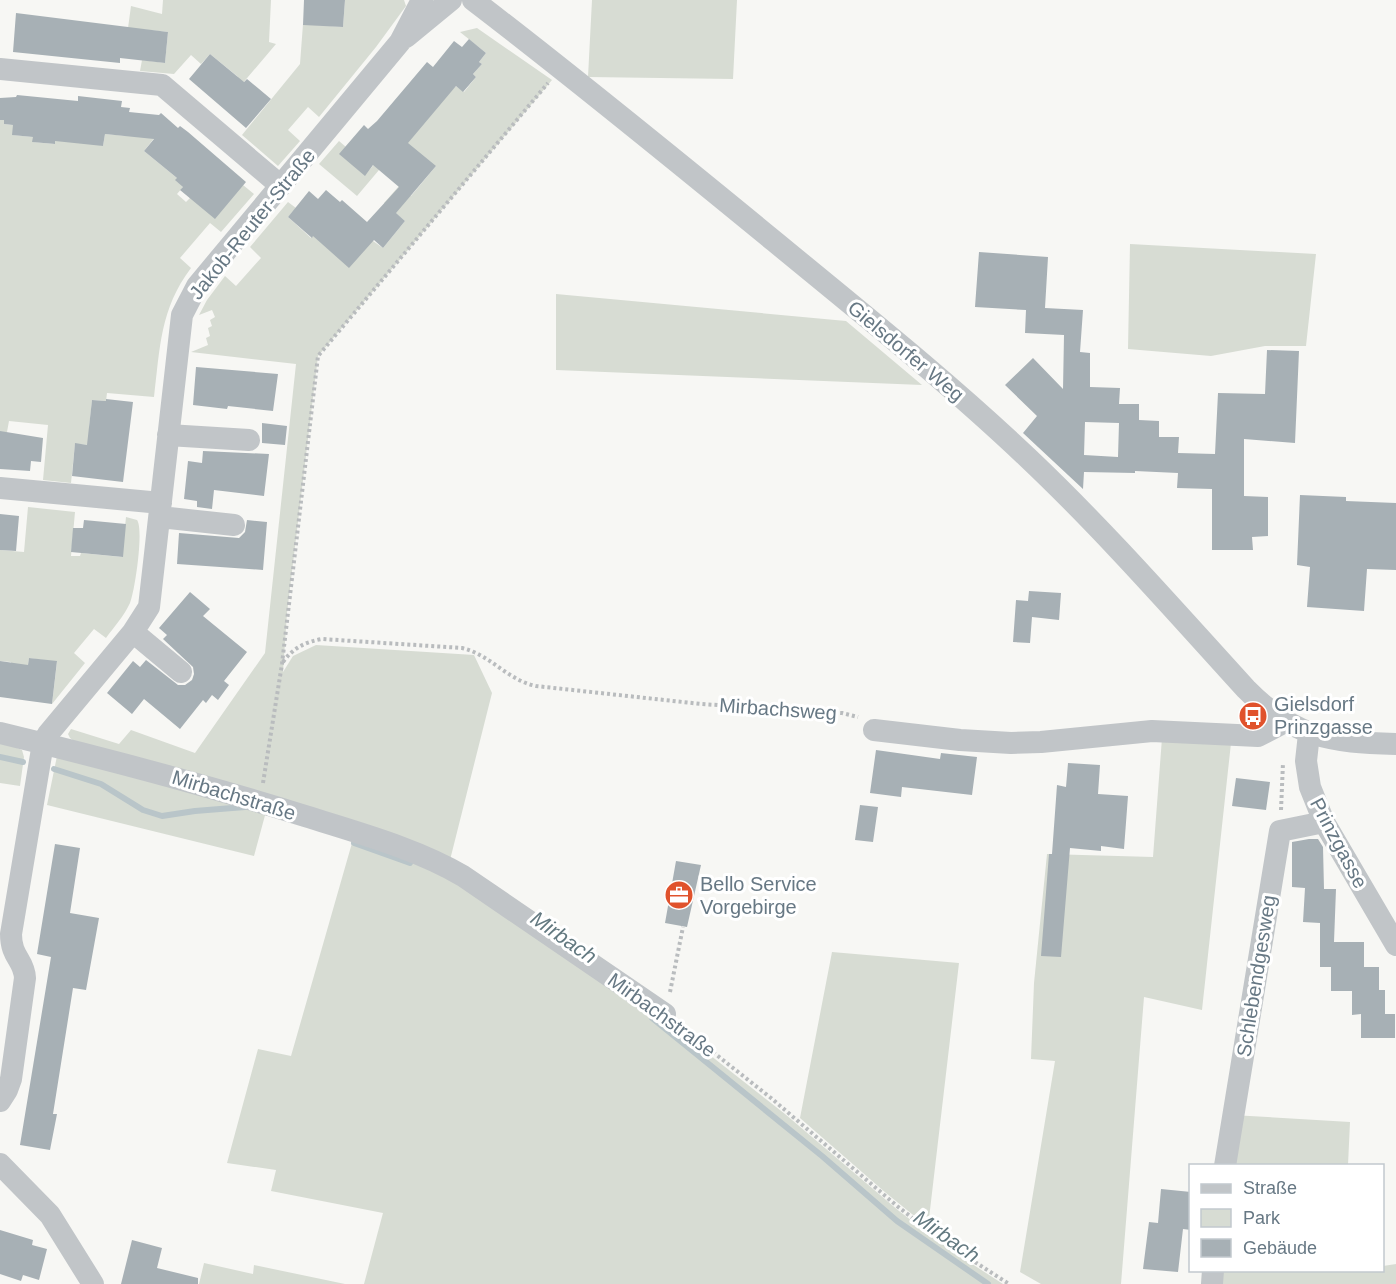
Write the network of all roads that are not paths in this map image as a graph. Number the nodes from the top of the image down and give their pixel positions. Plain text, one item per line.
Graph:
1 (422, 0) edge
2 (452, 0) edge
3 (473, 0) edge
4 (400, 42) junction
5 (0, 69) edge
6 (282, 186) junction
7 (168, 435) junction
8 (249, 440) dead end
9 (0, 488) edge
10 (161, 510) junction
11 (234, 525) dead end
12 (132, 632) junction
13 (181, 672) dead end
14 (1285, 722) junction
15 (874, 730) road end
16 (0, 733) edge
17 (1309, 734) junction
18 (43, 744) junction
19 (1396, 744) edge
20 (1324, 822) junction
21 (1396, 945) edge
22 (665, 1014) road end
23 (0, 1101) edge
24 (0, 1164) edge
25 (1225, 1164) edge
26 (93, 1284) edge

1 - 4 street, Jakob-Reuter-Straße
2 - 4 street, Jakob-Reuter-Straße
3 - 14 street, Gielsdorfer Weg
4 - 6 street, Jakob-Reuter-Straße
5 - 6 street
6 - 7 street, Jakob-Reuter-Straße
7 - 8 street
7 - 10 street, Jakob-Reuter-Straße
9 - 10 street
10 - 11 street
10 - 12 street, Jakob-Reuter-Straße
12 - 13 street
12 - 18 street, Jakob-Reuter-Straße
14 - 15 street
14 - 17 street, Gielsdorfer Weg
16 - 18 street, Mirbachstraße
17 - 19 street, Gielsdorfer Weg
17 - 20 street, Prinzgasse
18 - 22 street, Mirbachstraße
18 - 23 street, Jakob-Reuter-Straße
20 - 21 street, Prinzgasse
20 - 25 street, Schlebendgesweg
24 - 26 street

